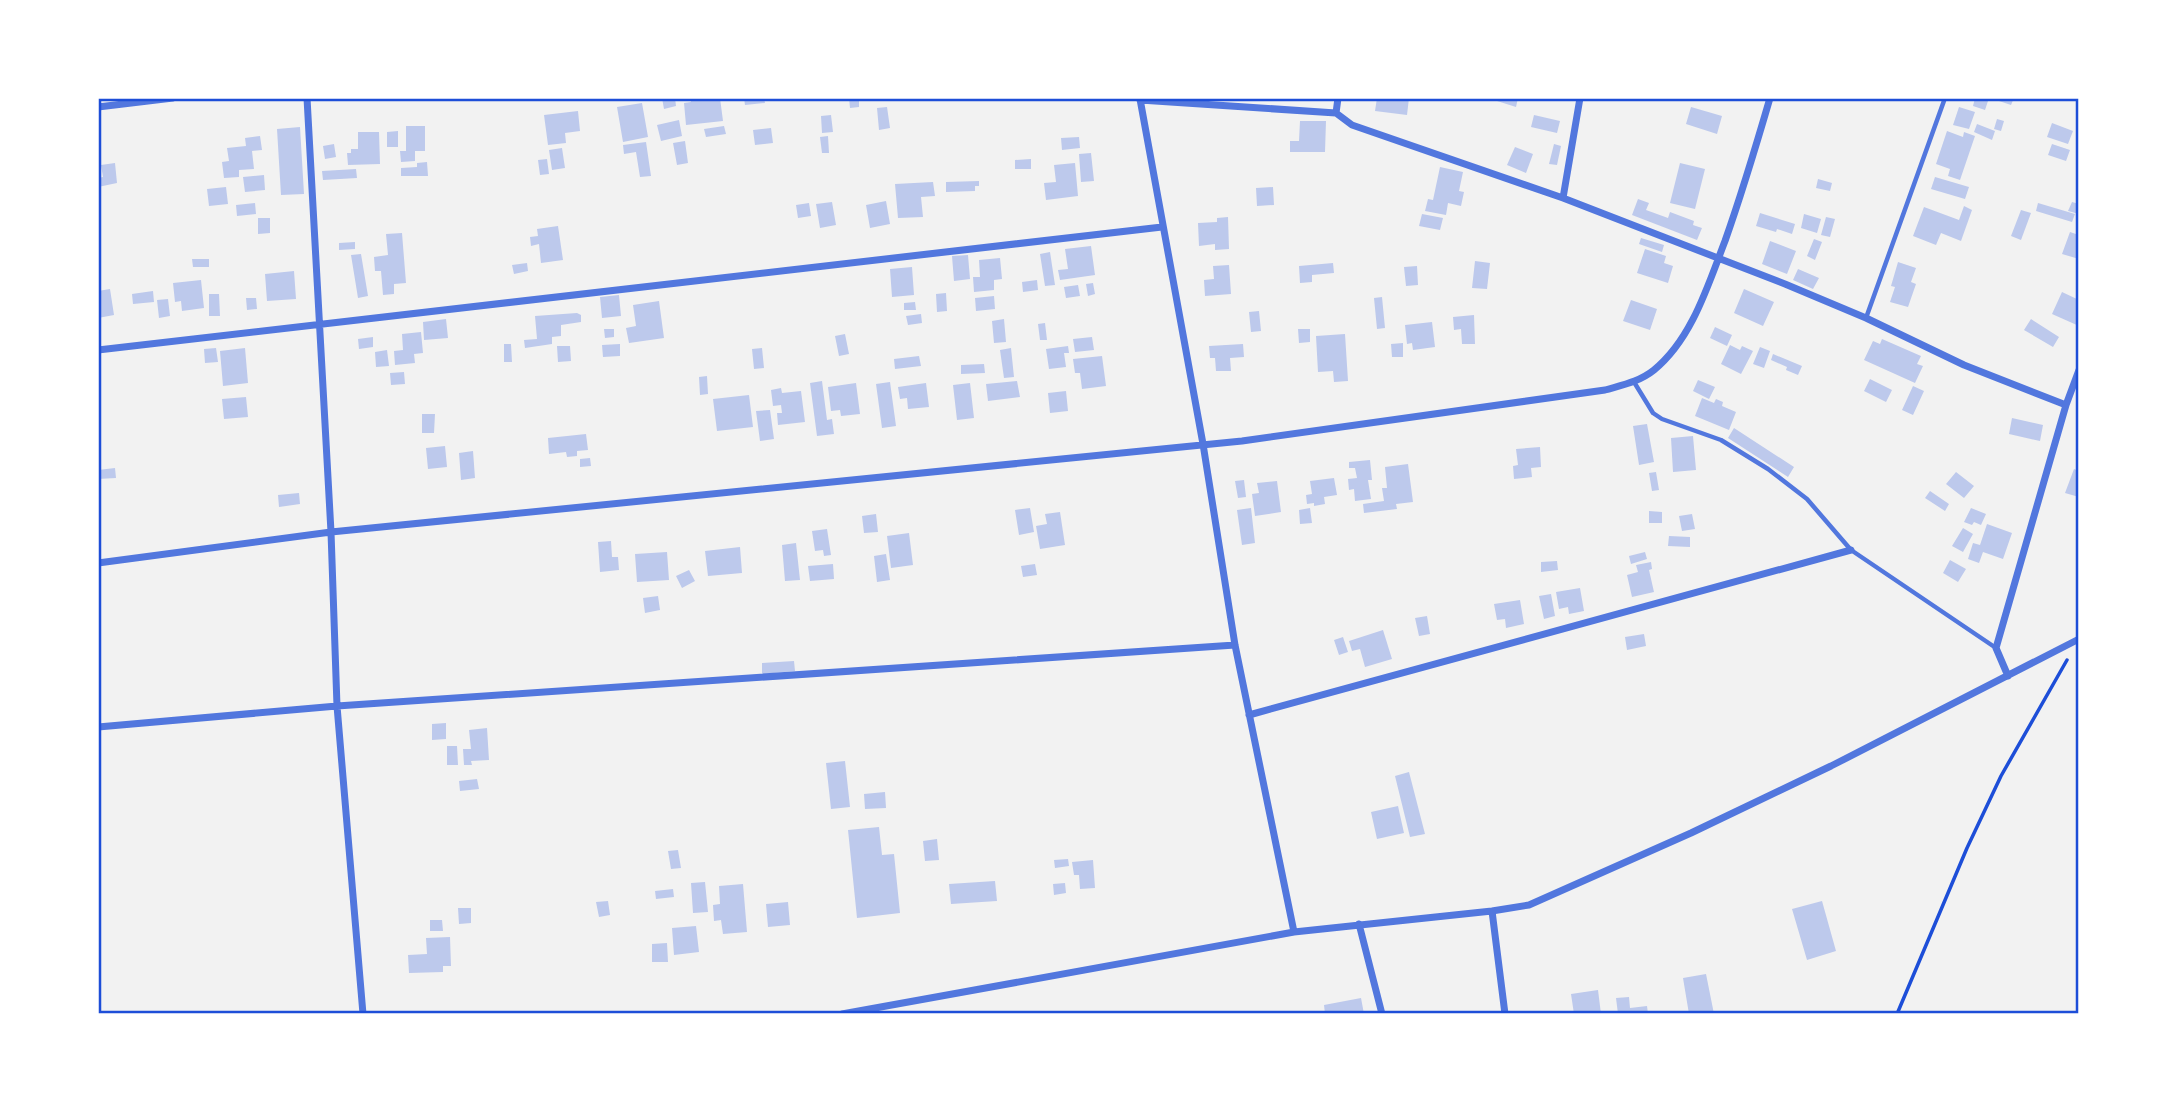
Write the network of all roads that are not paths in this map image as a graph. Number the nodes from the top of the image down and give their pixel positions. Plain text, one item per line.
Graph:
1 (173, 98) edge
2 (307, 98) edge
3 (1338, 98) edge
4 (1580, 98) edge
5 (1770, 98) edge
6 (1945, 98) edge
7 (1140, 99) edge
8 (98, 107) edge
9 (1336, 113) junction
10 (1563, 198) junction
11 (1162, 226) junction
12 (1718, 258) junction
13 (1867, 318) junction
14 (319, 325) junction
15 (98, 350) edge
16 (2079, 370) edge
17 (1634, 382) junction
18 (2066, 405) junction
19 (1203, 444) junction
20 (331, 532) junction
21 (1851, 550) junction
22 (98, 563) edge
23 (2079, 639) edge
24 (1235, 645) junction
25 (1996, 648) junction
26 (2008, 676) junction
27 (337, 706) junction
28 (1250, 715) junction
29 (98, 727) edge
30 (1492, 911) junction
31 (1359, 924) junction
32 (1294, 932) junction
33 (363, 1014) edge
34 (842, 1014) edge
35 (1382, 1014) edge
36 (1505, 1014) edge

1 - 8 street
2 - 14 street
3 - 9 street
4 - 10 street
5 - 12 street
6 - 13 lane
7 - 9 street
7 - 11 street
9 - 10 street
10 - 12 street
11 - 14 street
11 - 19 street
12 - 13 street
12 - 17 street
13 - 18 street
14 - 15 street
14 - 20 street
16 - 18 street
17 - 19 street
17 - 21 lane
18 - 25 street
19 - 20 street
19 - 24 street
20 - 22 street
20 - 27 street
21 - 25 lane
21 - 28 street
23 - 26 street
24 - 27 street
24 - 28 street
25 - 26 street
26 - 30 street
27 - 29 street
27 - 33 street
28 - 32 street
30 - 31 street
30 - 36 street
31 - 32 street
31 - 35 street
32 - 34 street

